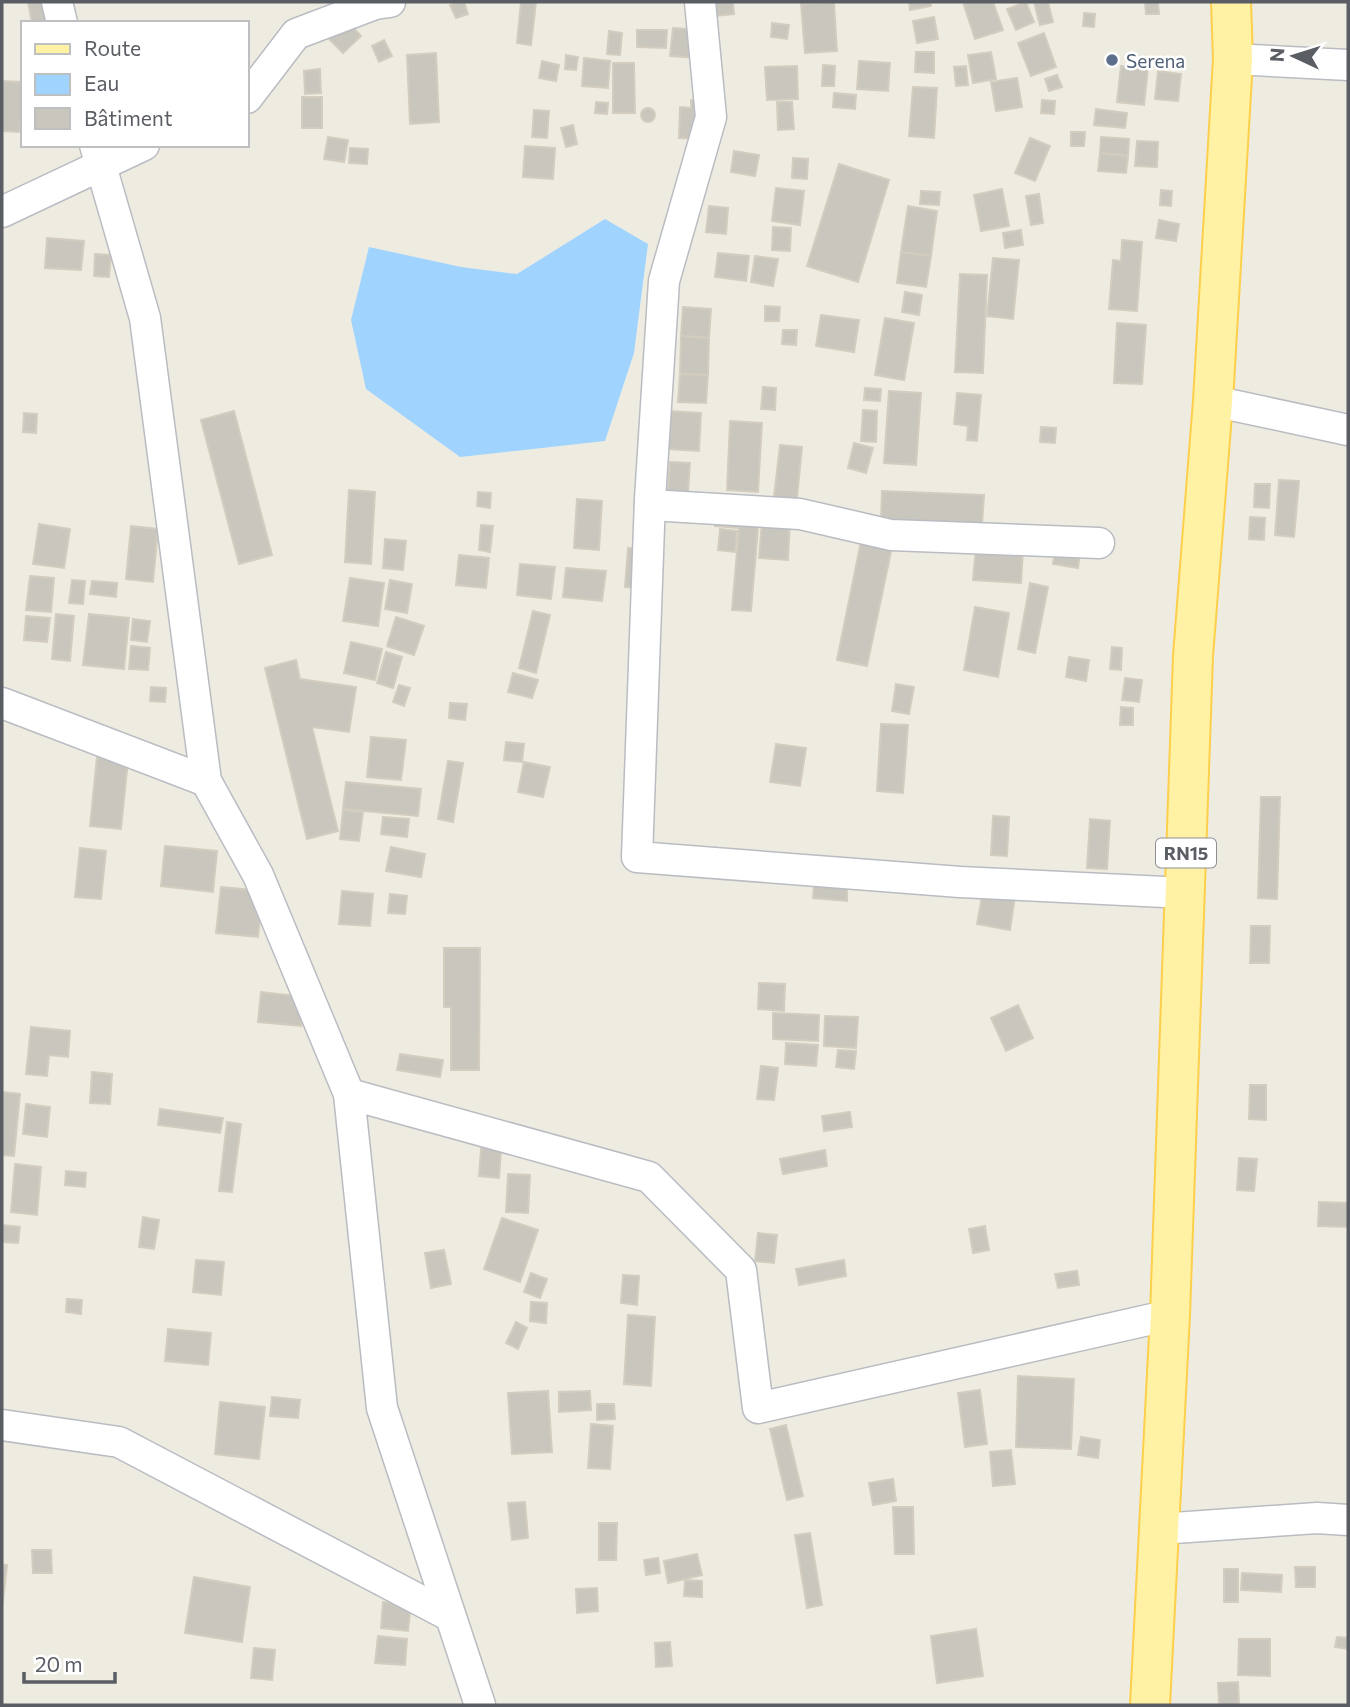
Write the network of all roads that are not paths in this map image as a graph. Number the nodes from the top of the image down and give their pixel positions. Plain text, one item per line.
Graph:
1 (57, 2) edge
2 (390, 2) edge
3 (700, 2) edge
4 (1231, 2) edge
5 (62, 21) edge
6 (1233, 59) junction
7 (1348, 65) edge
8 (248, 97) edge
9 (135, 147) edge
10 (97, 156) edge
11 (2, 212) edge
12 (1213, 401) junction
13 (1348, 430) edge
14 (650, 505) junction
15 (1099, 543) dead end
16 (2, 703) edge
17 (206, 781) junction
18 (1185, 892) junction
19 (349, 1094) junction
20 (1170, 1315) junction
21 (2, 1425) edge
22 (1348, 1520) edge
23 (1160, 1529) junction
24 (448, 1615) junction
25 (480, 1705) edge
26 (1150, 1705) edge

1 - 5 street
2 - 8 street
3 - 14 street
4 - 6 main road, RN15
6 - 7 street
6 - 12 main road, RN15
9 - 10 street
10 - 11 street
10 - 17 street
12 - 13 street
12 - 18 main road, RN15
14 - 15 street
14 - 18 street
16 - 17 street
17 - 19 street
18 - 20 main road, RN15
19 - 20 street
19 - 24 street
20 - 23 main road, RN15
21 - 24 street
22 - 23 street
23 - 26 main road, RN15
24 - 25 street

